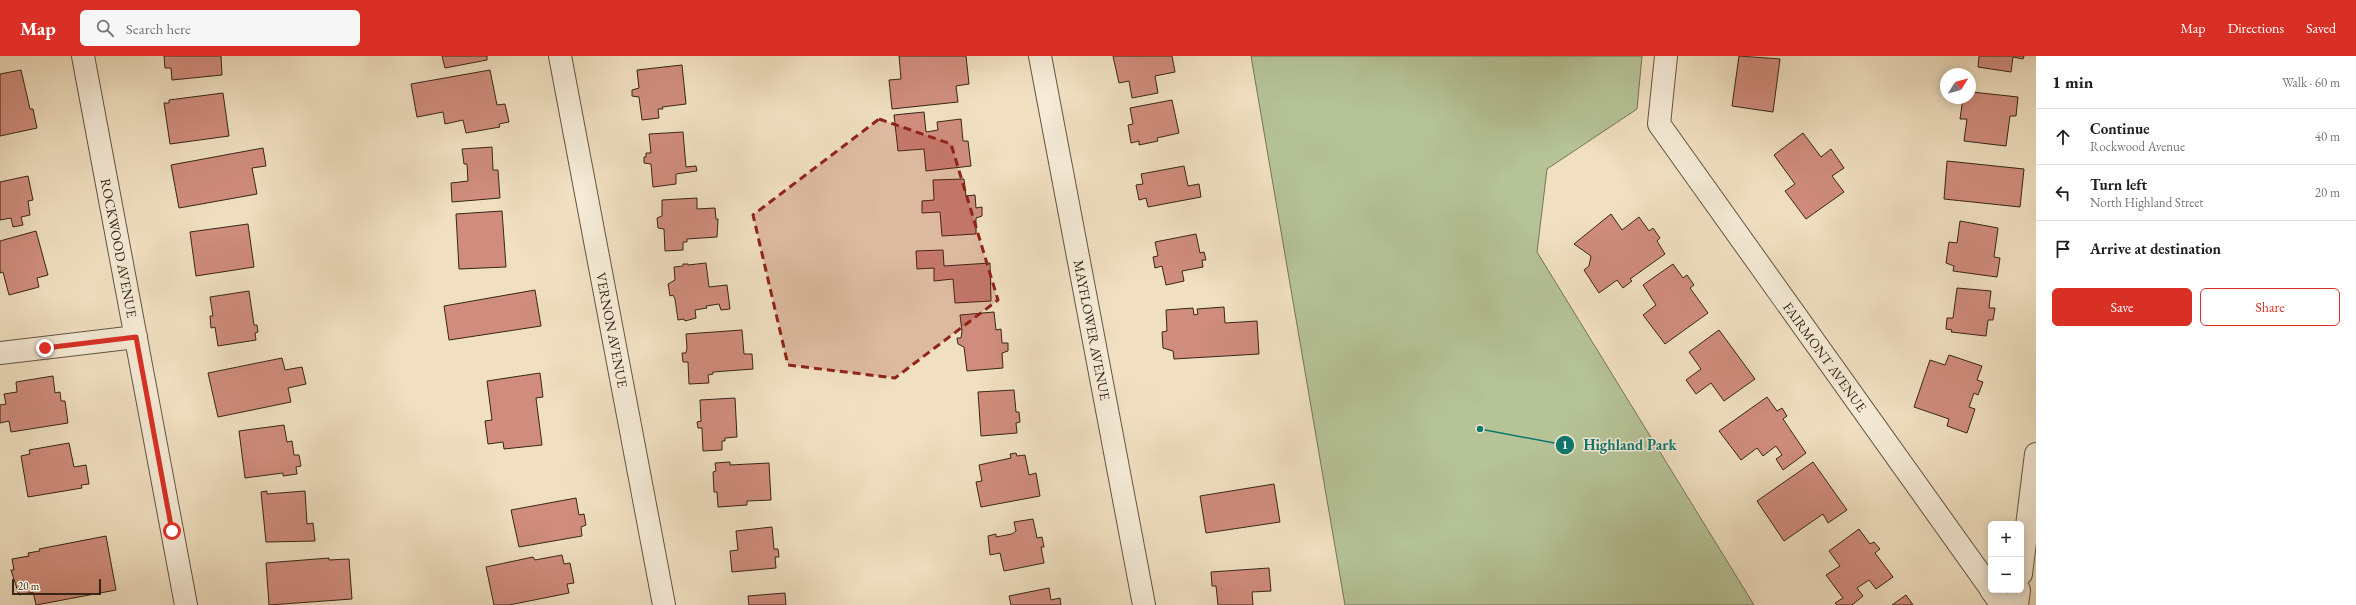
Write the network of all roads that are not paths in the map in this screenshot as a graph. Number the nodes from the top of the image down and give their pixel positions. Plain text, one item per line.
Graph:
1 (83, 56) edge
2 (560, 56) edge
3 (1040, 56) edge
4 (1666, 56) edge
5 (136, 337) junction
6 (0, 353) edge
7 (2036, 454) edge
8 (2023, 557) edge
9 (1988, 586) edge
10 (1993, 593) edge
11 (2019, 593) edge
12 (186, 605) edge
13 (664, 605) edge
14 (1144, 605) edge
15 (2002, 605) edge
16 (2017, 605) edge

1 - 5 street, ROCKWOOD AVENUE
2 - 13 street, VERNON AVENUE
3 - 14 street, MAYFLOWER AVENUE
4 - 9 street, FAIRMONT AVENUE
5 - 6 street
5 - 12 street, ROCKWOOD AVENUE
7 - 8 street
10 - 15 street, FAIRMONT AVENUE
11 - 16 street

